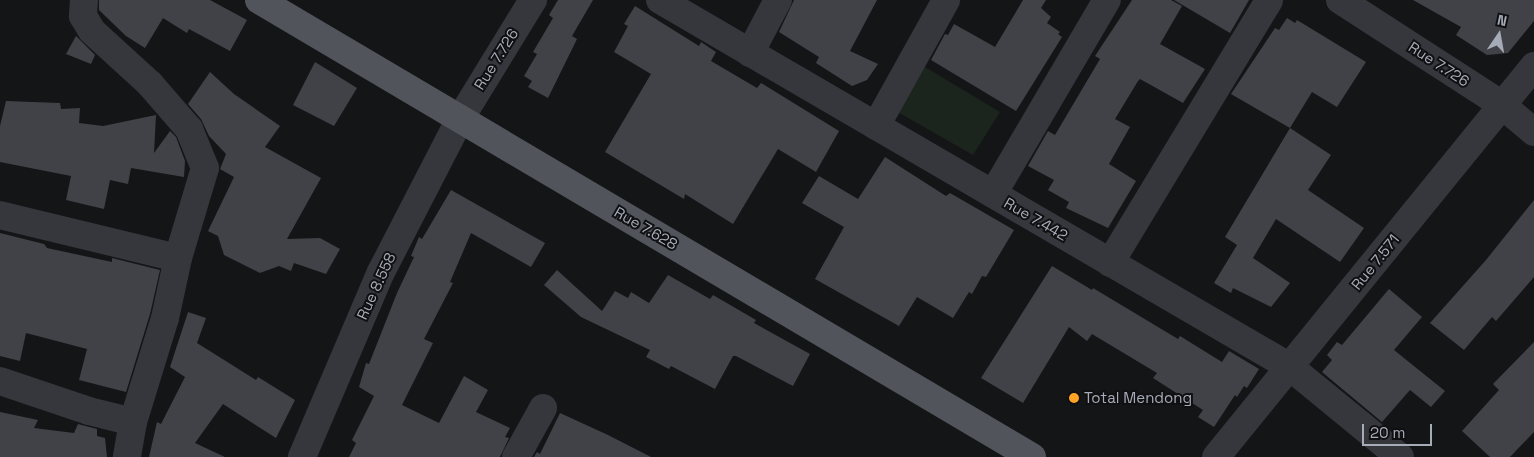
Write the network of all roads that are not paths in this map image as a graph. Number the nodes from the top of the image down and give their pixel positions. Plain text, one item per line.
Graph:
1 (84, 0) edge
2 (259, 0) edge
3 (533, 0) edge
4 (660, 0) edge
5 (778, 0) edge
6 (946, 0) edge
7 (1107, 0) edge
8 (1269, 0) edge
9 (1340, 0) edge
10 (750, 53) junction
11 (1534, 66) edge
12 (1502, 105) junction
13 (460, 119) junction
14 (876, 126) junction
15 (1534, 132) edge
16 (993, 194) junction
17 (0, 215) edge
18 (178, 258) junction
19 (1110, 263) junction
20 (1290, 367) junction
21 (0, 381) edge
22 (543, 408) dead end
23 (133, 422) junction
24 (127, 457) edge
25 (302, 457) edge
26 (516, 457) edge
27 (1032, 457) edge
28 (1216, 457) edge
29 (1400, 457) edge

1 - 18 street
2 - 13 main road, Rue 7.628
3 - 13 street, Rue 7.726
4 - 10 street, Rue 7.442
5 - 10 street
6 - 14 street
7 - 16 street
8 - 19 street
9 - 12 street, Rue 7.726
10 - 14 street, Rue 7.442
11 - 12 street, Rue 7.571
12 - 15 street, Rue 7.726
12 - 20 street, Rue 7.571
13 - 25 street, Rue 8.558
13 - 27 main road, Rue 7.628
14 - 16 street, Rue 7.442
16 - 19 street, Rue 7.442
17 - 18 street
18 - 23 street
19 - 20 street, Rue 7.442
20 - 28 street, Rue 7.571
20 - 29 street, Rue 7.442
21 - 23 street
22 - 26 street
23 - 24 street

